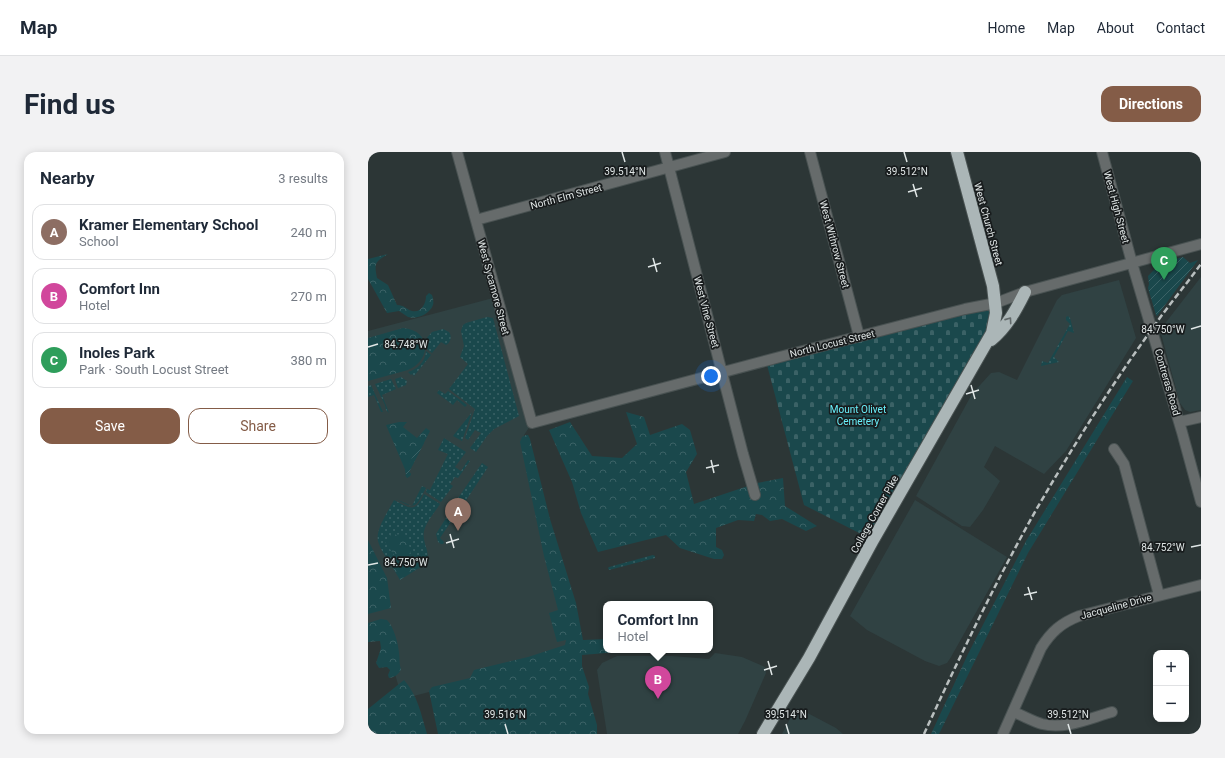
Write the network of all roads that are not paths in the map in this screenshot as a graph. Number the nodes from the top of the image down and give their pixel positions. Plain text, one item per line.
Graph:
1 (457, 152) edge
2 (665, 152) edge
3 (725, 152) edge
4 (810, 152) edge
5 (957, 152) edge
6 (1102, 152) edge
7 (670, 167) junction
8 (476, 220) junction
9 (1201, 244) edge
10 (1132, 263) junction
11 (1025, 292) junction
12 (996, 303) junction
13 (859, 336) junction
14 (987, 344) junction
15 (723, 372) junction
16 (1201, 417) edge
17 (1179, 422) junction
18 (532, 423) joint
19 (1114, 449) dead end
20 (755, 495) dead end
21 (1201, 502) edge
22 (1201, 585) edge
23 (1159, 595) junction
24 (1013, 712) junction
25 (1112, 712) dead end
26 (763, 734) edge
27 (1003, 734) edge

1 - 8 street, West Sycamore Street
2 - 7 street, West Vine Street
3 - 7 street, North Elm Street
4 - 13 street, West Withrow Street
5 - 12 highway, West Church Street
6 - 10 street, West High Street
7 - 8 street, North Elm Street
7 - 15 street, West Vine Street
8 - 18 street, West Sycamore Street
9 - 10 street, North Locust Street
10 - 11 street, North Locust Street
10 - 17 street, Contreras Road
11 - 12 street, North Locust Street
14 -> 11 highway
12 - 13 street, North Locust Street
12 - 14 highway, College Corner Pike
13 - 15 street, North Locust Street
14 - 26 highway, College Corner Pike
15 - 18 street, North Locust Street
15 - 20 street, West Vine Street
16 - 17 street
17 - 21 street, Contreras Road
19 - 23 street
22 - 23 street, Jacqueline Drive
23 - 24 street, Jacqueline Drive
24 - 25 street
24 - 27 street, Jacqueline Drive

